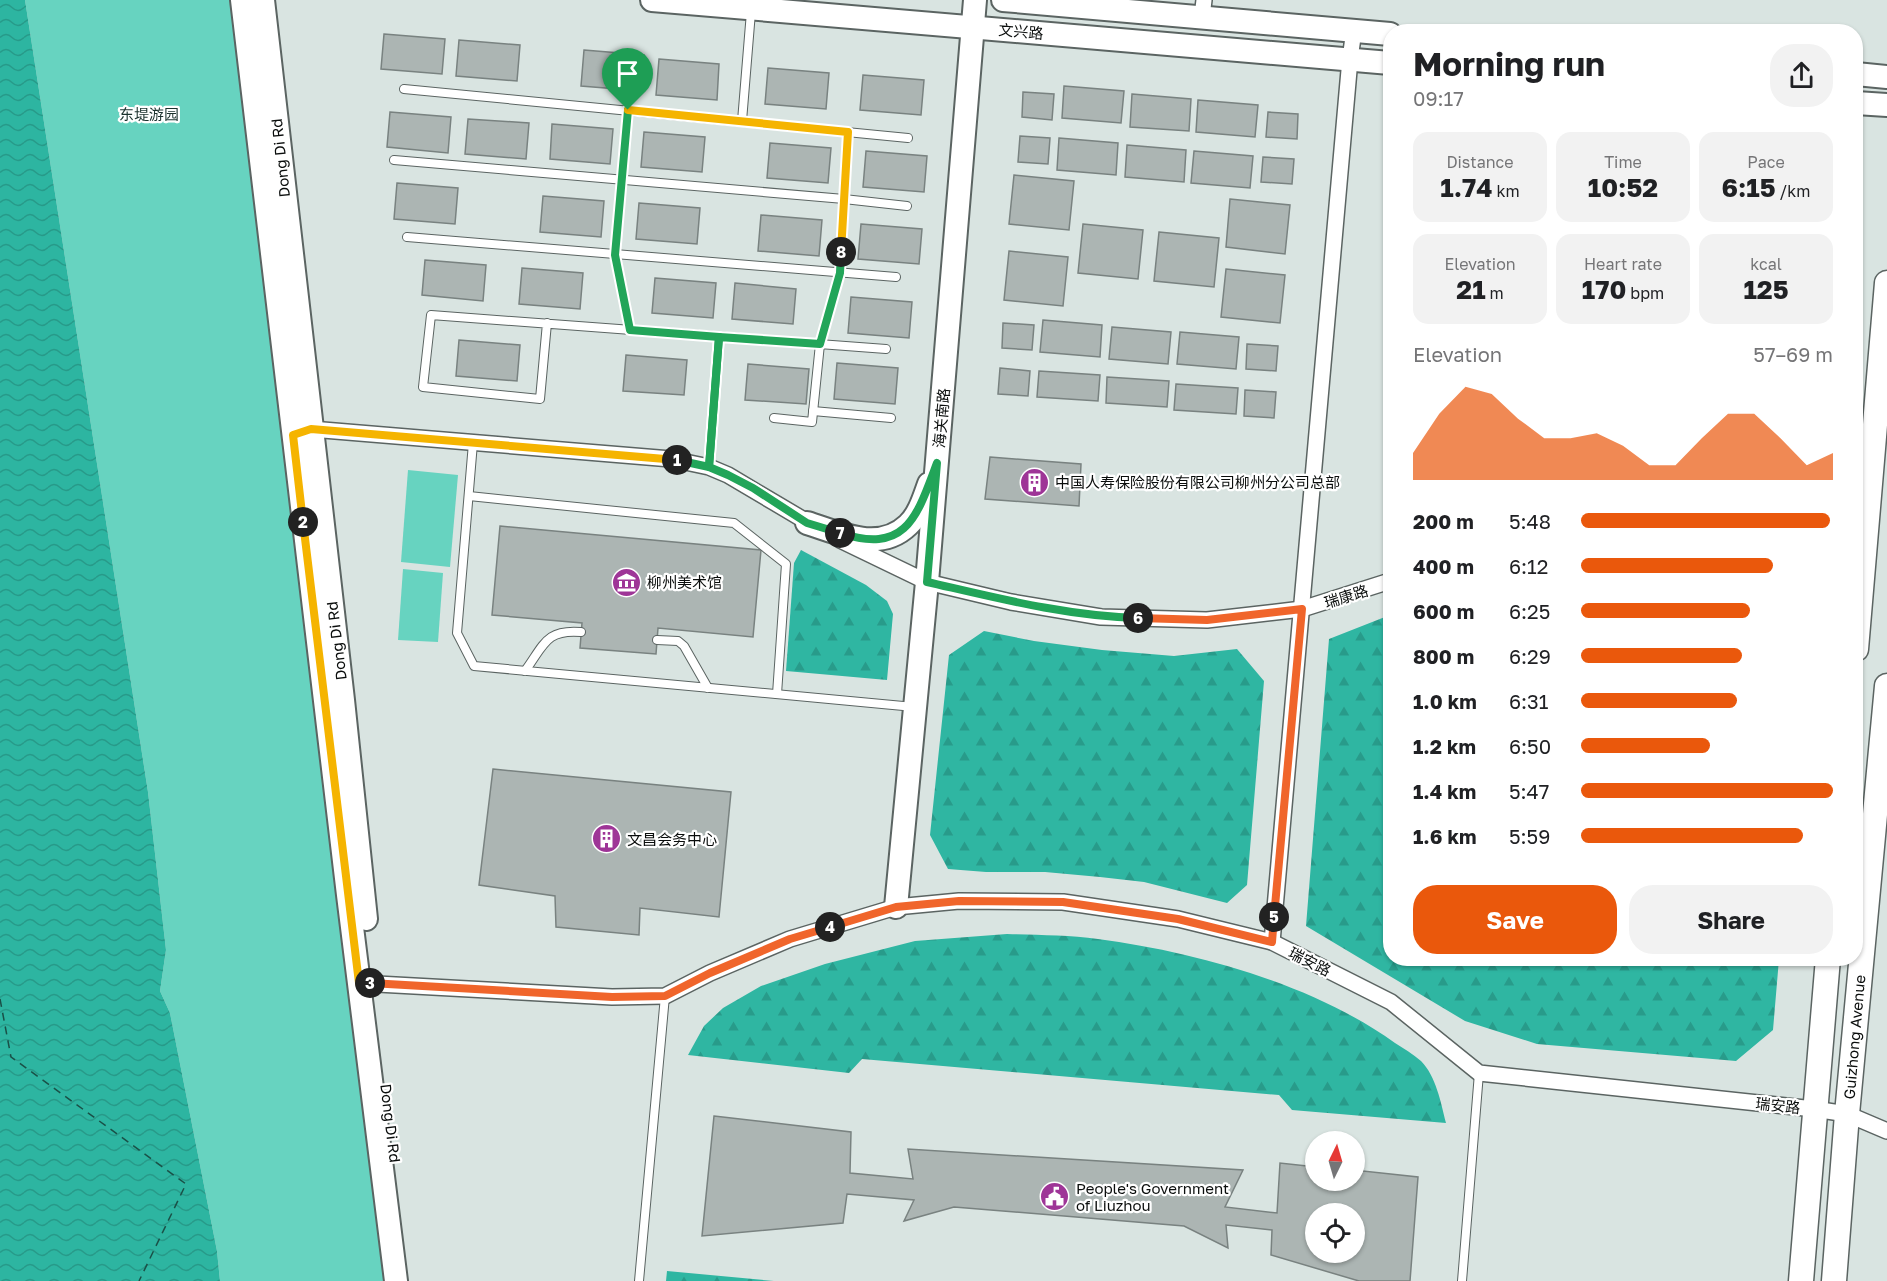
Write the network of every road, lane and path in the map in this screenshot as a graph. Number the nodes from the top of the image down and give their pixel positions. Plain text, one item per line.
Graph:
1 (242, 0) edge
2 (263, 0) edge
3 (652, 0) edge
4 (975, 0) edge
5 (1003, 0) edge
6 (752, 8) junction
7 (1203, 9) edge
8 (973, 27) junction
9 (1354, 30) junction
10 (1383, 33) edge
11 (1350, 59) junction
12 (1383, 62) edge
13 (1863, 75) edge
14 (1887, 77) edge
15 (404, 88) dead end
16 (1863, 103) edge
17 (1887, 105) edge
18 (628, 110) junction
19 (742, 121) junction
20 (848, 132) junction
21 (908, 138) dead end
22 (394, 160) dead end
23 (622, 180) junction
24 (844, 199) junction
25 (907, 206) dead end
26 (407, 237) dead end
27 (615, 255) junction
28 (840, 273) junction
29 (896, 277) dead end
30 (1887, 283) edge
31 (547, 323) junction
32 (630, 330) junction
33 (719, 337) junction
34 (820, 344) junction
35 (886, 349) dead end
36 (813, 411) junction
37 (774, 418) dead end
38 (891, 418) dead end
39 (302, 432) junction
40 (473, 443) junction
41 (937, 463) junction
42 (709, 467) junction
43 (469, 496) junction
44 (1863, 518) edge
45 (807, 523) junction
46 (927, 582) junction
47 (1383, 583) edge
48 (1302, 609) junction
49 (581, 632) dead end
50 (657, 639) dead end
51 (525, 671) junction
52 (1887, 686) edge
53 (708, 687) junction
54 (777, 694) junction
55 (915, 707) junction
56 (896, 907) junction
57 (1272, 942) junction
58 (1863, 943) edge
59 (1827, 966) edge
60 (1861, 966) edge
61 (366, 983) junction
62 (665, 996) junction
63 (1479, 1073) junction
64 (1815, 1109) junction
65 (1847, 1114) junction
66 (1887, 1131) edge
67 (396, 1281) edge
68 (412, 1281) edge
69 (639, 1281) edge
70 (1462, 1281) edge
71 (1801, 1281) edge
72 (1834, 1281) edge

1 - 39 main road
2 - 39 main road, Dong Di Rd
3 - 6 main road, 文兴路
4 - 8 main road, 海关南路
5 - 7 main road, 文兴路
6 - 8 main road, 文兴路
6 - 19 lane
7 - 9 main road, 文兴路
8 - 11 main road, 文兴路
8 - 41 main road, 海关南路
9 - 10 main road, 文兴路
9 - 11 street
11 - 12 main road, 文兴路
11 - 48 street
13 - 14 main road
15 - 18 lane
16 - 17 main road
18 - 19 lane
18 - 23 lane
19 - 20 lane
20 - 21 lane
20 - 24 lane
22 - 23 lane
23 - 24 lane
23 - 27 lane
24 - 25 lane
24 - 28 lane
26 - 27 lane
27 - 28 lane
27 - 32 lane
28 - 29 lane
28 - 34 lane
30 - 44 main road
31 - 31 lane
31 - 32 lane
32 - 33 lane
33 - 34 lane
33 - 42 lane
34 - 35 lane
34 - 36 lane
36 - 37 lane
36 - 38 lane
39 - 40 street, 瑞康路
39 - 61 main road
40 - 42 street, 瑞康路
40 - 43 lane
41 - 45 main road
41 - 46 main road, 海关南路
42 - 45 street, 瑞康路
43 - 51 lane
43 - 54 lane
45 - 46 street, 瑞康路
46 - 48 street, 瑞康路
46 - 55 main road, 海关南路
47 - 48 street, 瑞康路
48 - 57 street
49 - 51 lane
50 - 53 lane
51 - 53 lane
52 - 58 main road, Guizhong Avenue
53 - 54 lane
54 - 55 lane
55 - 56 main road, 海关南路
56 - 57 street, 瑞安路
56 - 62 street, 瑞安路
57 - 63 street, 瑞安路
59 - 64 main road
60 - 65 main road, Guizhong Avenue
61 - 62 street, 瑞安路
61 - 67 main road
61 - 68 main road, Dong Di Rd
62 - 69 lane
63 - 64 street, 瑞安路
63 - 70 lane
64 - 65 street, 瑞安路
64 - 71 main road
65 - 66 street, 瑞安路
65 - 72 main road, Guizhong Avenue

